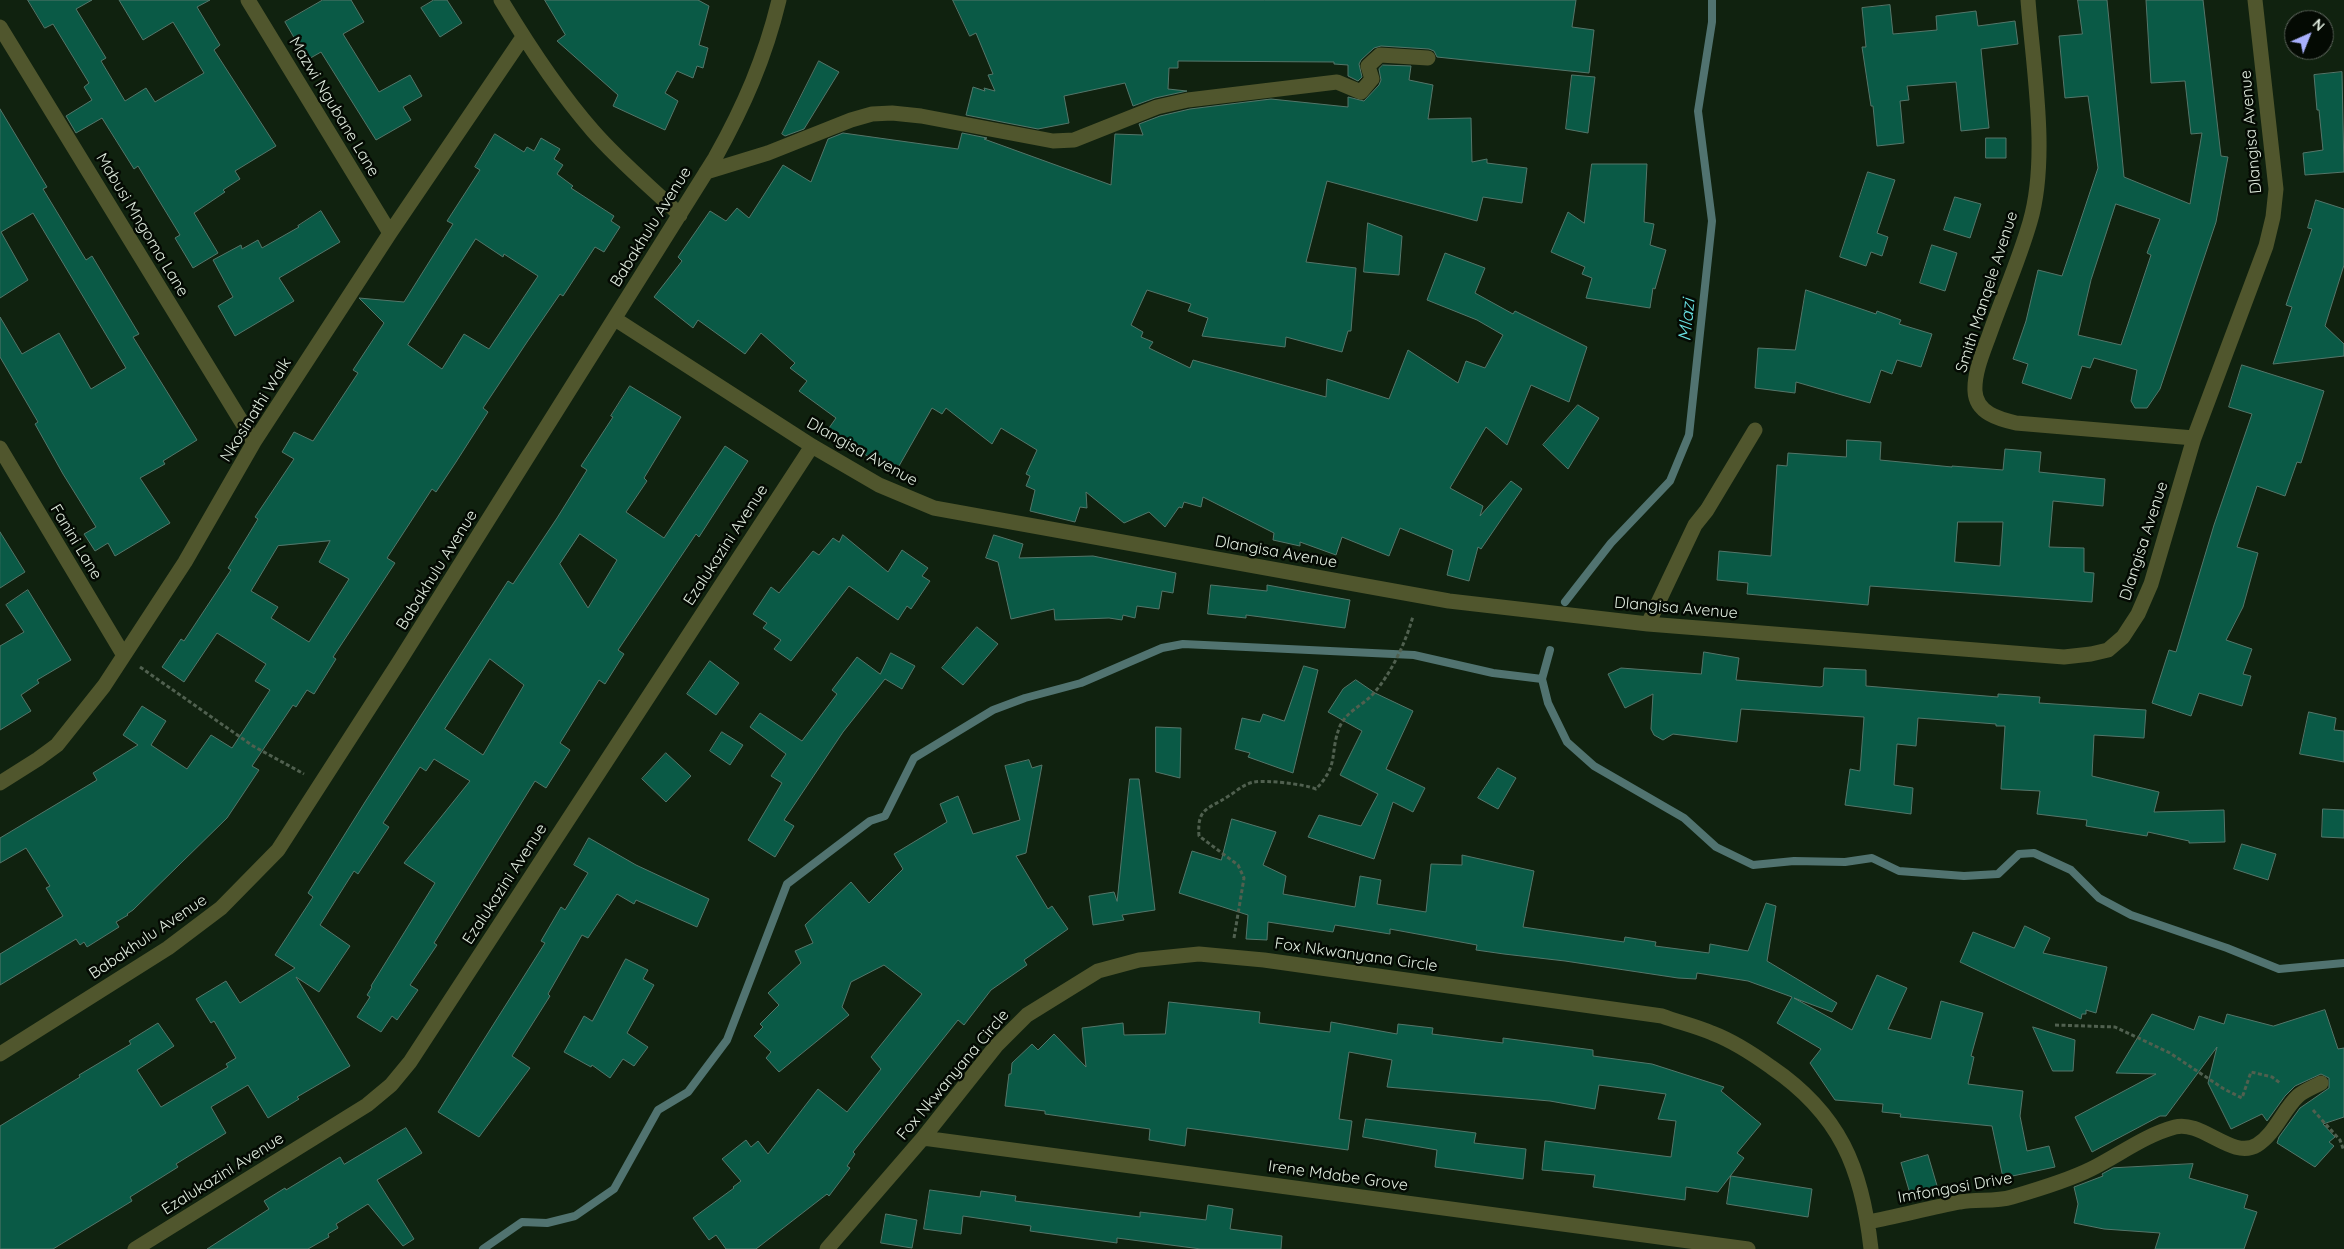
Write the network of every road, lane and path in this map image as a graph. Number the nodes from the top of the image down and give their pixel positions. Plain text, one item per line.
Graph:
1 (248, 0) edge
2 (500, 0) edge
3 (778, 0) edge
4 (2028, 0) edge
5 (2255, 0) edge
6 (0, 26) edge
7 (523, 36) junction
8 (1428, 58) dead end
9 (706, 172) junction
10 (680, 215) junction
11 (390, 233) junction
12 (615, 319) junction
13 (1755, 430) dead end
14 (2194, 438) junction
15 (254, 442) junction
16 (812, 446) junction
17 (0, 448) edge
18 (1648, 624) junction
19 (1410, 625) dead end
20 (123, 654) junction
21 (0, 783) edge
22 (322, 784) junction
23 (1232, 958) junction
24 (2055, 1026) dead end
25 (0, 1054) edge
26 (2321, 1083) dead end
27 (2299, 1096) junction
28 (2284, 1113) junction
29 (923, 1138) junction
30 (2344, 1151) edge
31 (1868, 1222) junction
32 (135, 1249) edge
33 (827, 1249) edge
34 (1748, 1249) edge
35 (1871, 1249) edge

1 - 11 street, Mazwi Ngubane Lane
2 - 7 street
3 - 9 street, Babakhulu Avenue
4 - 14 street, Smith Manqele Avenue
5 - 14 street, Dlangisa Avenue
6 - 15 street, Mabusi Mngoma Lane
7 - 10 street
7 - 11 street, Nkosinathi Walk
8 - 9 street
9 - 10 street, Babakhulu Avenue
10 - 12 street, Babakhulu Avenue
11 - 15 street, Nkosinathi Walk
12 - 16 street, Dlangisa Avenue
12 - 22 street, Babakhulu Avenue
13 - 18 street
14 - 18 street, Dlangisa Avenue
15 - 20 street, Nkosinathi Walk
16 - 18 street, Dlangisa Avenue
16 - 32 street, Ezalukazini Avenue
17 - 20 street, Fanini Lane
19 - 23 path
20 - 21 street, Nkosinathi Walk
20 - 22 path
22 - 25 street, Babakhulu Avenue
23 - 29 street, Fox Nkwanyana Circle
23 - 31 street, Fox Nkwanyana Circle
24 - 28 path
26 - 27 street, Imfongosi Drive
27 - 28 street, Imfongosi Drive
27 - 30 path
28 - 31 street, Imfongosi Drive
29 - 33 street, Fox Nkwanyana Circle
29 - 34 street, Irene Mdabe Grove
31 - 35 street, Fox Nkwanyana Circle

